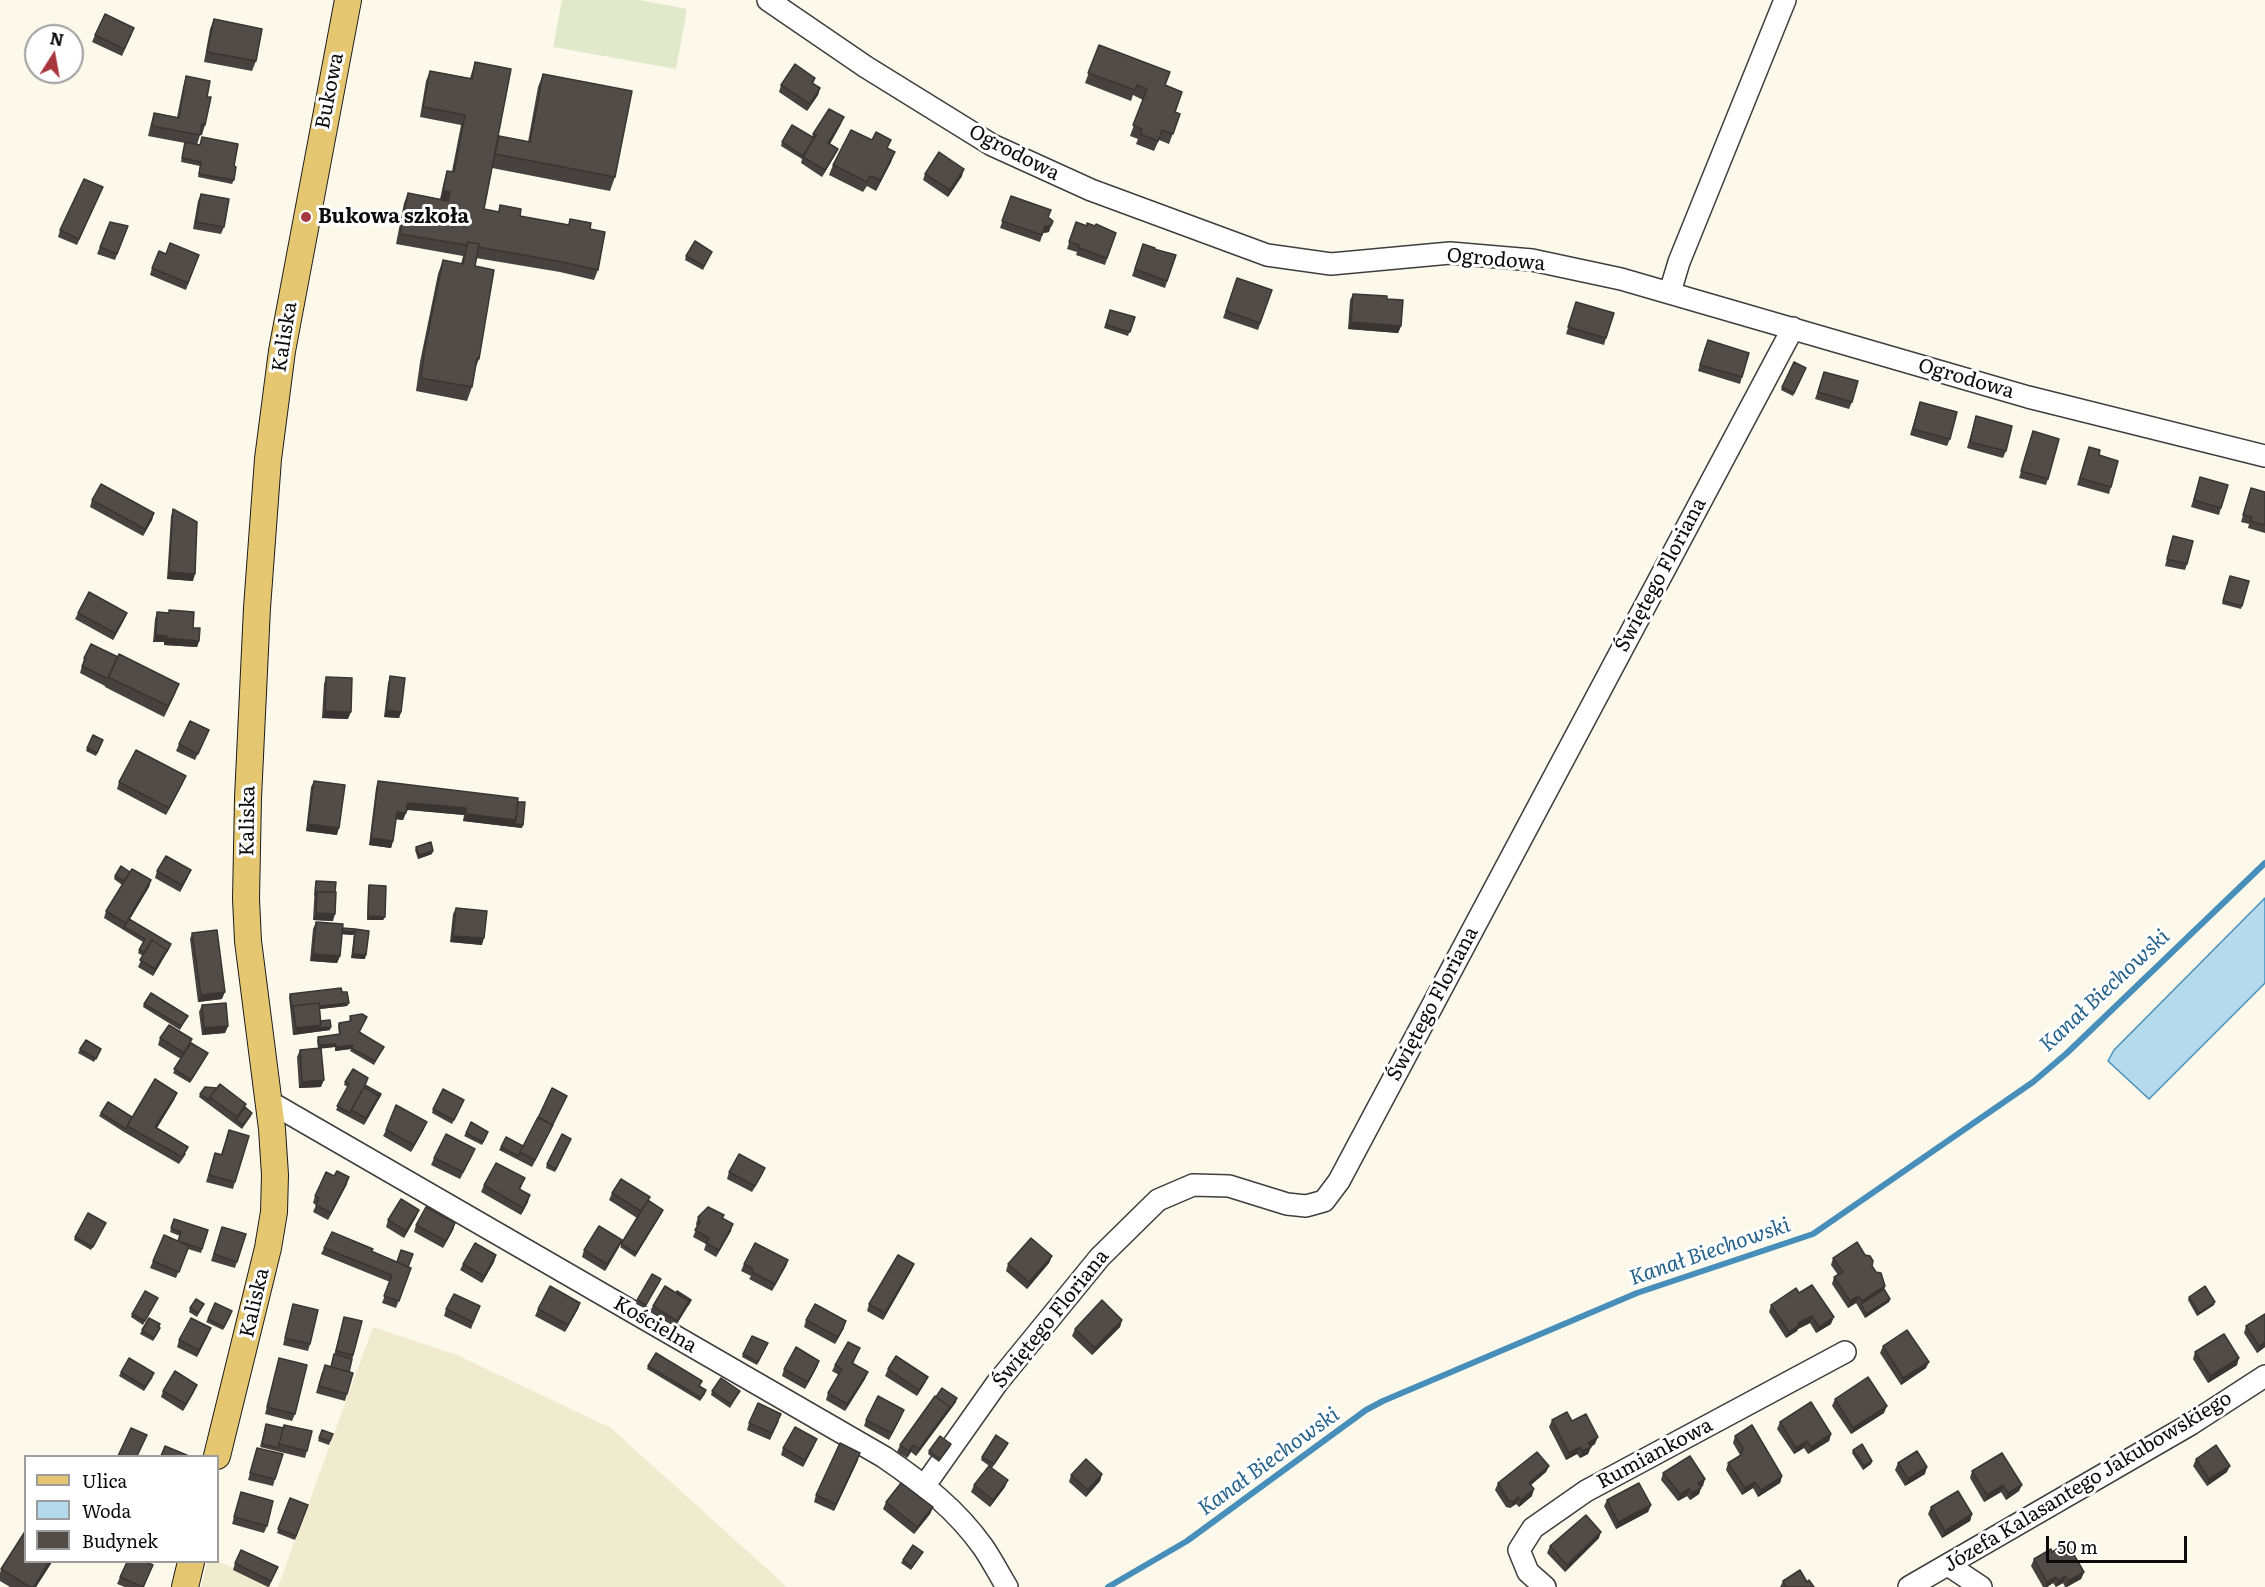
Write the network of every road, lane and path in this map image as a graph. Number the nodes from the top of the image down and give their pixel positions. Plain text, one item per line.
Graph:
1 (348, 0) edge
2 (768, 0) edge
3 (1785, 0) edge
4 (312, 182) joint
5 (1670, 292) junction
6 (1793, 328) junction
7 (2265, 456) edge
8 (268, 1101) junction
9 (1845, 1352) dead end
10 (2265, 1376) edge
11 (217, 1455) edge
12 (925, 1485) junction
13 (191, 1563) edge
14 (1948, 1565) junction
15 (185, 1587) edge
16 (1007, 1587) edge
17 (1545, 1587) edge
18 (1909, 1587) edge
19 (1980, 1587) edge

1 - 4 main road, Bukowa
2 - 5 street, Ogrodowa
3 - 5 street
4 - 8 main road, Kaliska
5 - 6 street, Ogrodowa
6 - 7 street, Ogrodowa
6 - 12 street, Świętego Floriana
8 - 11 main road, Kaliska
8 - 12 street, Kościelna
9 - 17 street, Rumiankowa
10 - 14 street, Józefa Kalasantego Jakubowskiego
12 - 16 street, Kościelna
13 - 15 main road
14 - 18 street, Józefa Kalasantego Jakubowskiego
14 - 19 street

